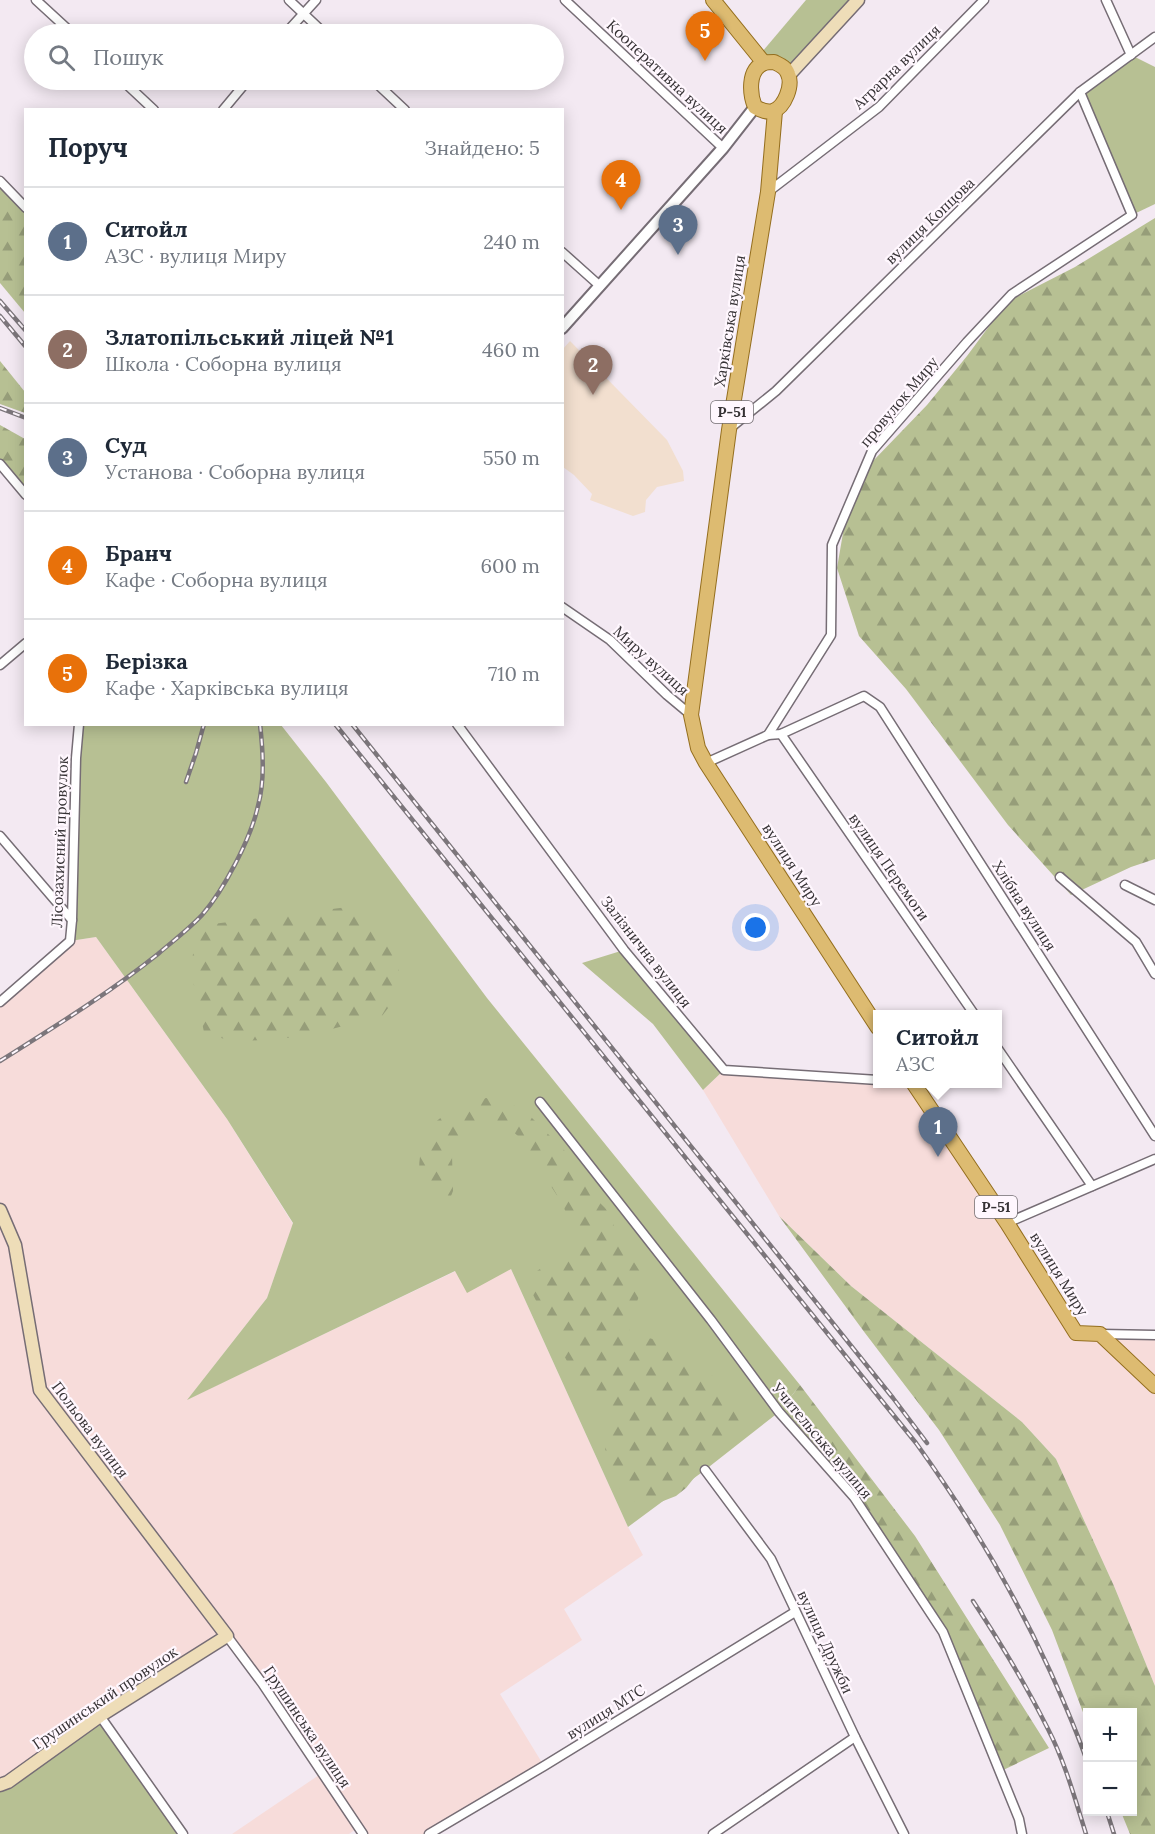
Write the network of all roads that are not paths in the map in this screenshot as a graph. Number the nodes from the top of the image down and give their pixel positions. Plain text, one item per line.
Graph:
1 (36, 0) edge
2 (289, 0) edge
3 (316, 0) edge
4 (566, 0) edge
5 (713, 0) edge
6 (858, 0) edge
7 (984, 0) edge
8 (1106, 0) edge
9 (303, 13) junction
10 (62, 24) edge
11 (294, 24) edge
12 (315, 24) edge
13 (1155, 38) edge
14 (1131, 55) junction
15 (764, 63) junction
16 (789, 75) junction
17 (133, 90) edge
18 (240, 90) edge
19 (384, 90) edge
20 (1080, 92) junction
21 (755, 107) junction
22 (152, 108) edge
23 (225, 108) edge
24 (403, 108) edge
25 (775, 111) junction
26 (723, 148) junction
27 (0, 182) edge
28 (768, 192) junction
29 (24, 206) edge
30 (564, 254) edge
31 (600, 286) junction
32 (564, 326) edge
33 (729, 430) junction
34 (0, 465) edge
35 (24, 493) edge
36 (564, 608) edge
37 (24, 645) edge
38 (0, 665) edge
39 (691, 715) junction
40 (79, 726) edge
41 (459, 726) edge
42 (781, 734) junction
43 (768, 735) junction
44 (706, 763) junction
45 (0, 836) edge
46 (1060, 877) dead end
47 (1125, 885) dead end
48 (1155, 900) edge
49 (72, 920) junction
50 (1155, 974) edge
51 (0, 1002) edge
52 (971, 1010) edge
53 (873, 1020) edge
54 (1002, 1055) edge
55 (873, 1080) edge
56 (917, 1088) edge
57 (540, 1102) dead end
58 (1155, 1136) edge
59 (1155, 1159) edge
60 (1092, 1186) junction
61 (0, 1210) edge
62 (1007, 1223) junction
63 (1100, 1334) junction
64 (1155, 1335) edge
65 (1155, 1386) edge
66 (705, 1470) dead end
67 (795, 1612) junction
68 (227, 1636) junction
69 (100, 1716) junction
70 (855, 1737) junction
71 (0, 1785) edge
72 (183, 1834) edge
73 (363, 1834) edge
74 (429, 1834) edge
75 (713, 1834) edge
76 (904, 1834) edge
77 (1022, 1834) edge

1 - 10 street
2 - 9 street
3 - 9 street
4 - 26 street, Кооперативна вулиця
5 - 15 main road
6 - 16 main road
7 - 28 street, Аграрна вулиця
8 - 14 street
9 - 11 street
9 - 12 street
13 - 14 street, вулиця Копцова
14 - 20 street, вулиця Копцова
15 - 16 main road
15 - 21 main road
16 - 25 main road, Р-51
17 - 22 street
18 - 23 street
19 - 24 street
20 - 33 street, вулиця Копцова
20 - 43 street, провулок Миру
21 - 25 main road
21 - 26 street
25 - 28 main road, Харківська вулиця / Р-51
26 - 31 street
27 - 29 street
28 - 33 main road, Харківська вулиця / Р-51
30 - 31 street
31 - 32 street
33 - 39 main road, Харківська вулиця / Р-51
34 - 35 street
36 - 39 street, Миру вулиця
37 - 38 street
39 - 44 main road, вулиця Миру / Р-51
40 - 49 street, Лісозахисний провулок
41 - 55 street, Залізнична вулиця
42 - 43 street
42 - 52 street, вулиця Перемоги
42 - 58 street, Хлібна вулиця
43 - 44 street
44 - 53 main road, вулиця Миру / Р-51
45 - 49 street
46 - 50 street
47 - 48 street
49 - 51 street, Лісозахисний провулок
54 - 60 street
56 - 62 main road, вулиця Миру / Р-51
57 - 77 street, Учительська вулиця
59 - 60 street
60 - 62 street
61 - 68 main road, Польова вулиця
62 - 63 main road, вулиця Миру / Р-51
63 - 64 street
63 - 65 main road
66 - 67 street, вулиця Дружби
67 - 70 street, вулиця Дружби
67 - 74 street, вулиця МТС
68 - 69 main road, Грушинський провулок
68 - 73 street, Грушинська вулиця
69 - 71 main road, Грушинський провулок
69 - 72 street
70 - 75 street
70 - 76 street, вулиця Дружби

